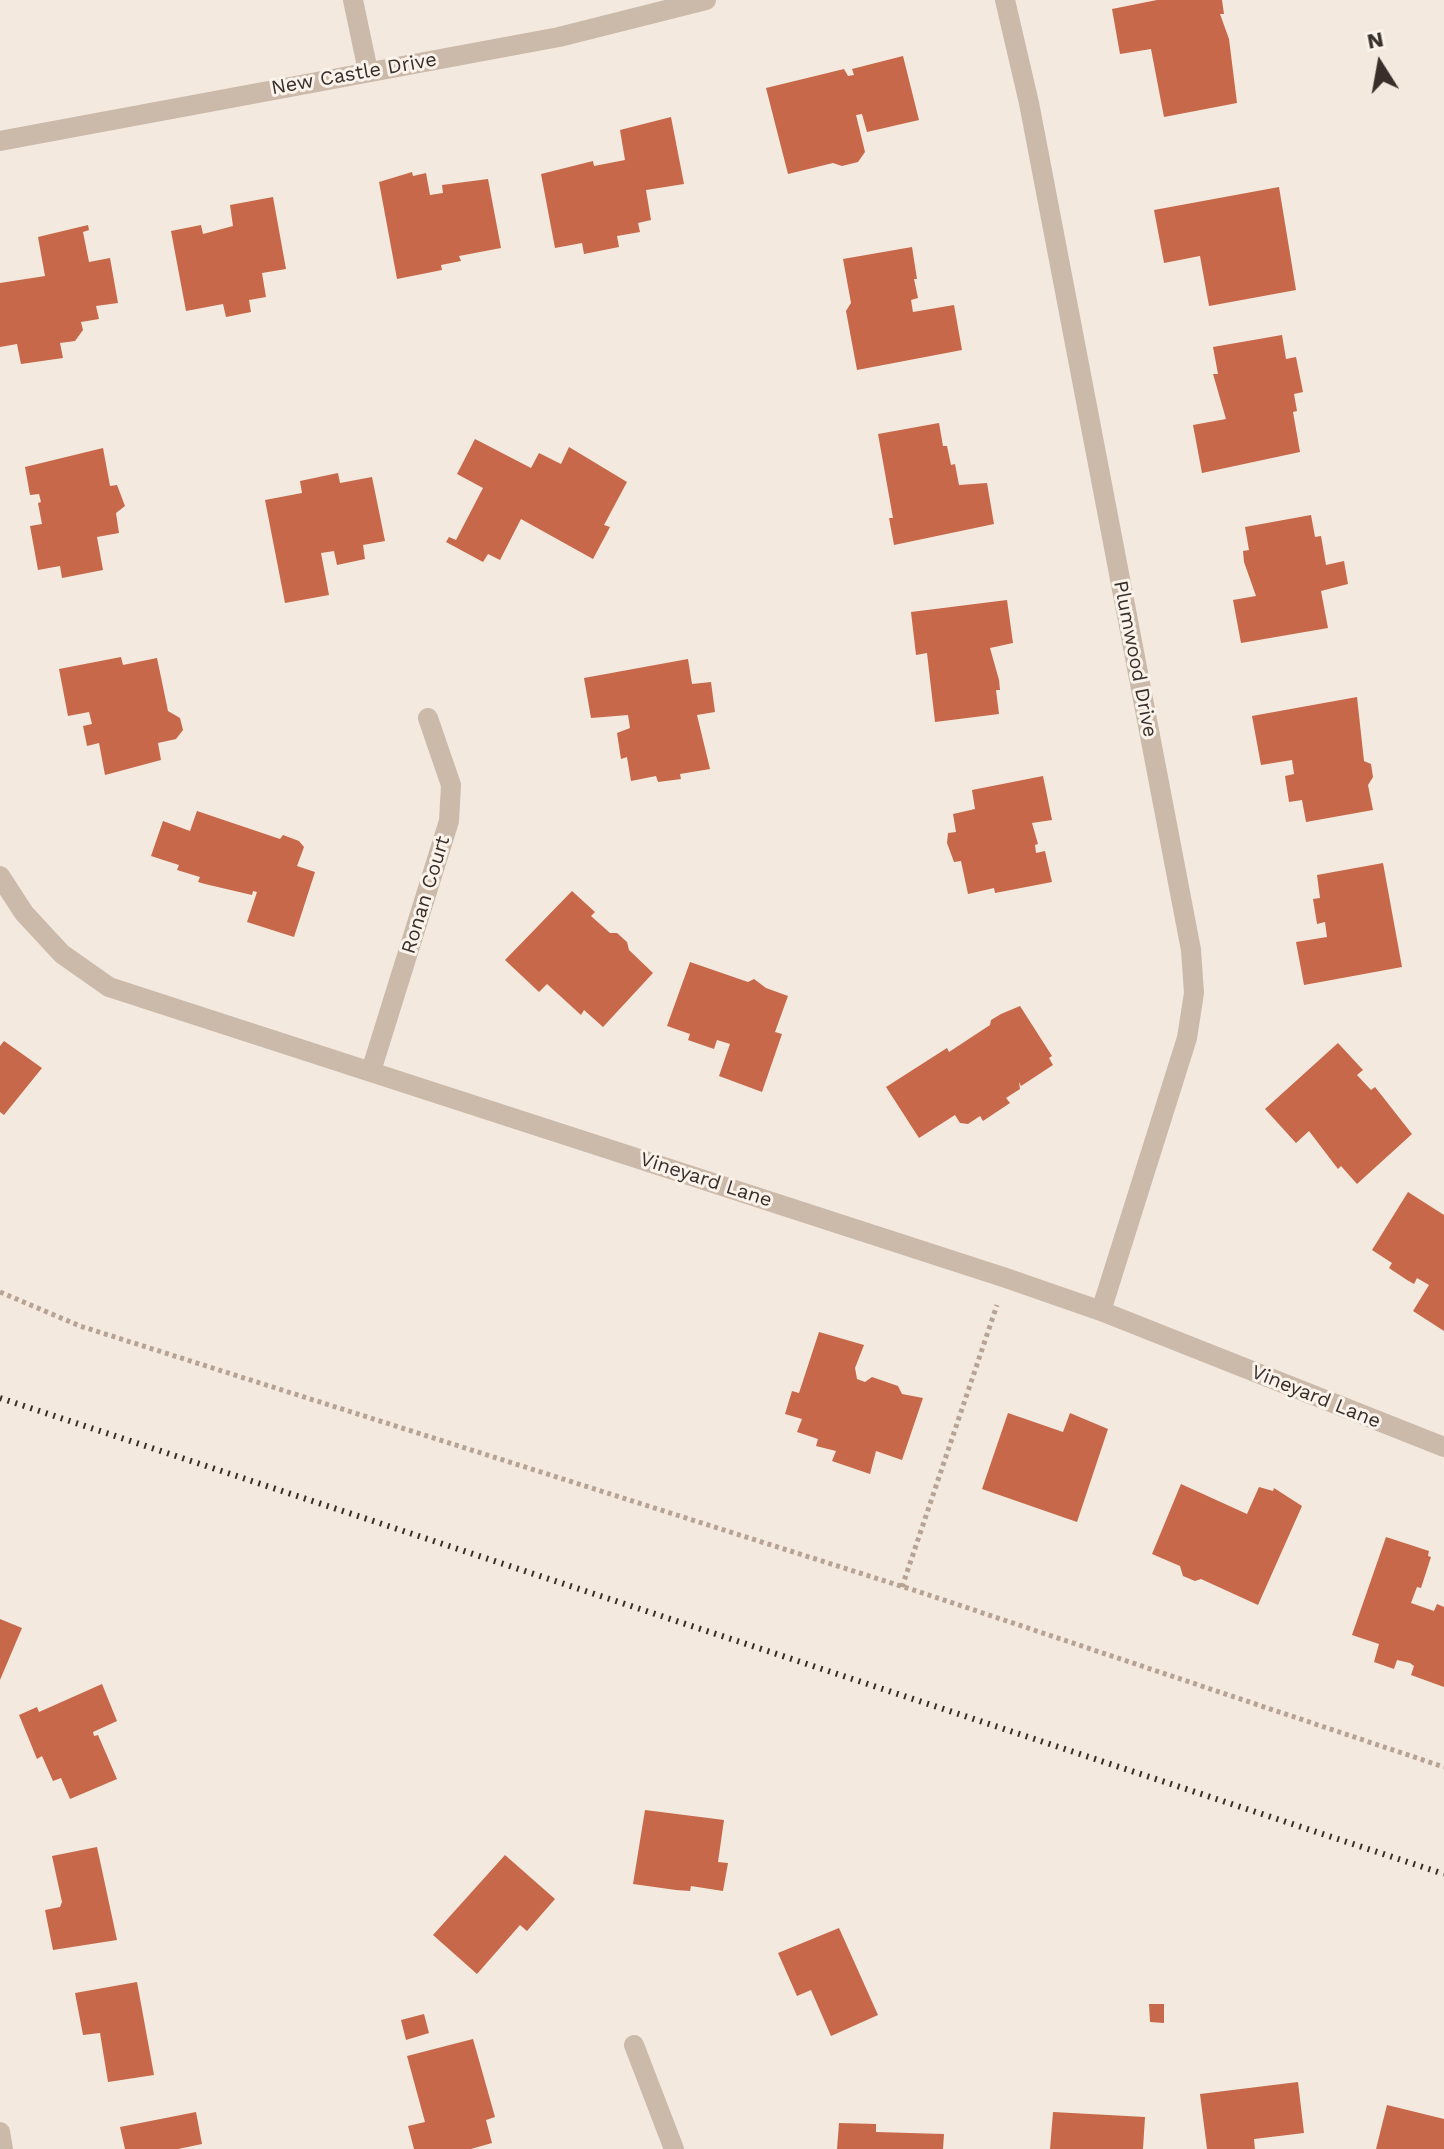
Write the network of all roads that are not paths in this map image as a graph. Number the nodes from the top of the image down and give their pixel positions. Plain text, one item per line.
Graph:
1 (353, 0) edge
2 (706, 0) edge
3 (1005, 0) edge
4 (368, 71) junction
5 (0, 141) edge
6 (428, 718) dead end
7 (0, 876) edge
8 (371, 1071) junction
9 (1101, 1311) junction
10 (1444, 1447) edge
11 (634, 2045) dead end
12 (0, 2132) edge
13 (3, 2149) edge
14 (674, 2149) edge

1 - 4 street
2 - 4 street, New Castle Drive
3 - 9 street, Plumwood Drive
4 - 5 street, New Castle Drive
6 - 8 street, Ronan Court
7 - 8 street, Vineyard Lane
8 - 9 street, Vineyard Lane
9 - 10 street, Vineyard Lane
11 - 14 street
12 - 13 street

